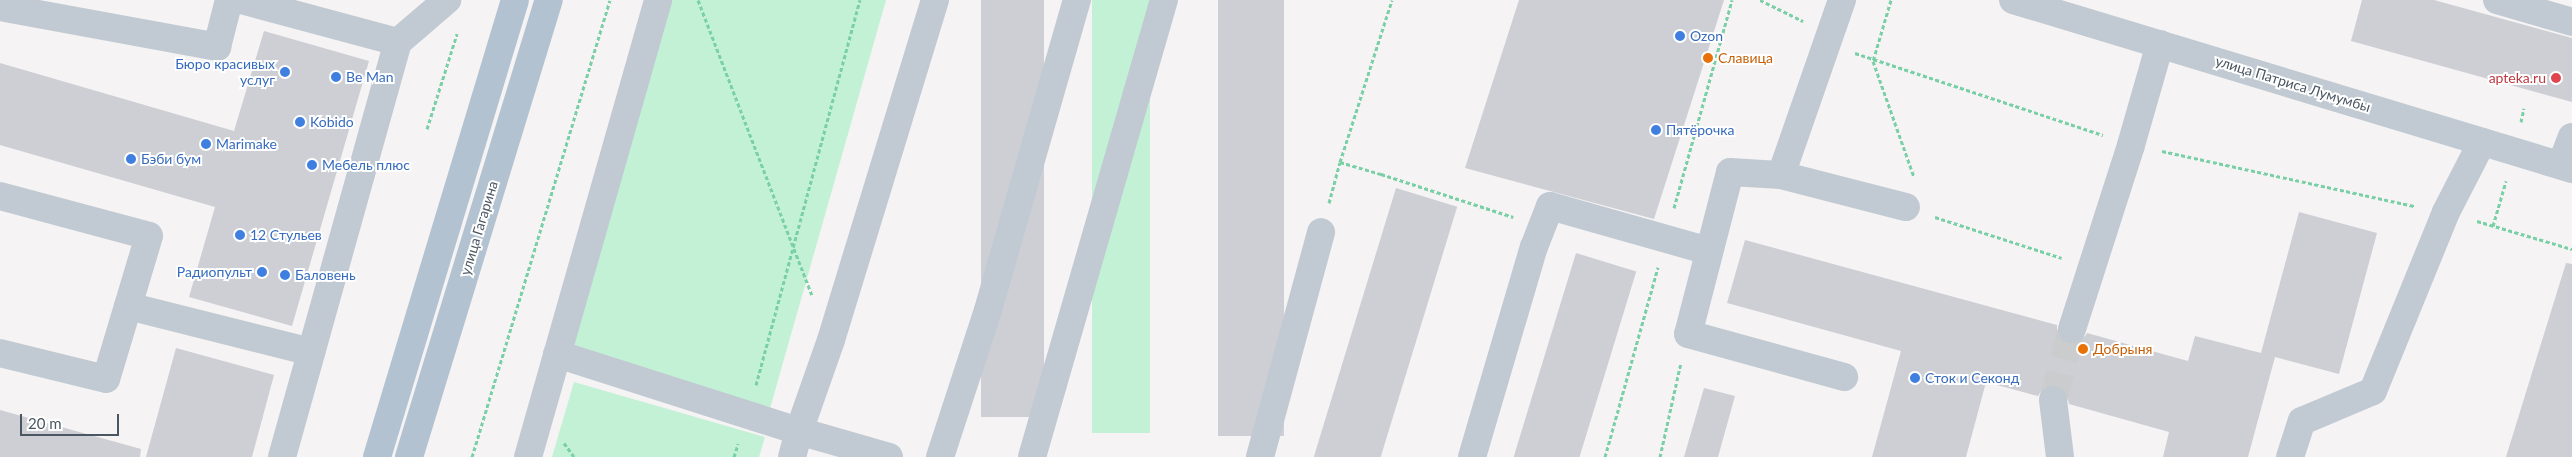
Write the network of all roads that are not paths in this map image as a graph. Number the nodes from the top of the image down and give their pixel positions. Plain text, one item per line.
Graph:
1 (229, 0) edge
2 (241, 0) edge
3 (447, 0) edge
4 (515, 0) edge
5 (549, 0) edge
6 (658, 0) edge
7 (935, 0) edge
8 (1077, 0) edge
9 (1164, 0) edge
10 (1842, 0) edge
11 (2013, 0) edge
12 (2497, 0) edge
13 (0, 7) edge
14 (2572, 22) edge
15 (398, 42) junction
16 (2160, 44) junction
17 (2572, 137) edge
18 (2482, 142) junction
19 (2567, 167) edge
20 (1781, 175) junction
21 (0, 196) edge
22 (1906, 208) road end
23 (1321, 232) road end
24 (1709, 251) junction
25 (128, 306) junction
26 (2072, 329) tunnel mouth
27 (311, 352) junction
28 (0, 353) edge
29 (557, 354) junction
30 (1844, 377) dead end
31 (2053, 400) tunnel mouth
32 (799, 431) junction
33 (282, 457) edge
34 (377, 457) edge
35 (409, 457) edge
36 (528, 457) edge
37 (792, 457) edge
38 (889, 457) edge
39 (940, 457) edge
40 (1032, 457) edge
41 (1260, 457) edge
42 (1472, 457) edge
43 (2060, 457) edge
44 (2290, 457) edge

1 - 13 street
2 - 15 street
3 - 15 street
4 - 34 main road
5 - 35 main road, улица Гагарина
6 - 29 street
7 - 32 street
8 - 39 street
9 - 40 street
10 - 20 street
11 - 16 street, улица Патриса Лумумбы
12 - 14 street
15 - 27 street
16 - 18 street, улица Патриса Лумумбы
16 - 26 street
17 - 19 street
18 - 19 street, улица Патриса Лумумбы
18 - 44 street
20 - 22 street
20 - 24 street
21 - 25 street
23 - 41 street
24 - 30 street
24 - 42 street
25 - 27 street
25 - 28 street
27 - 33 street
29 - 32 street
29 - 36 street
31 - 43 street
32 - 37 street
32 - 38 street

